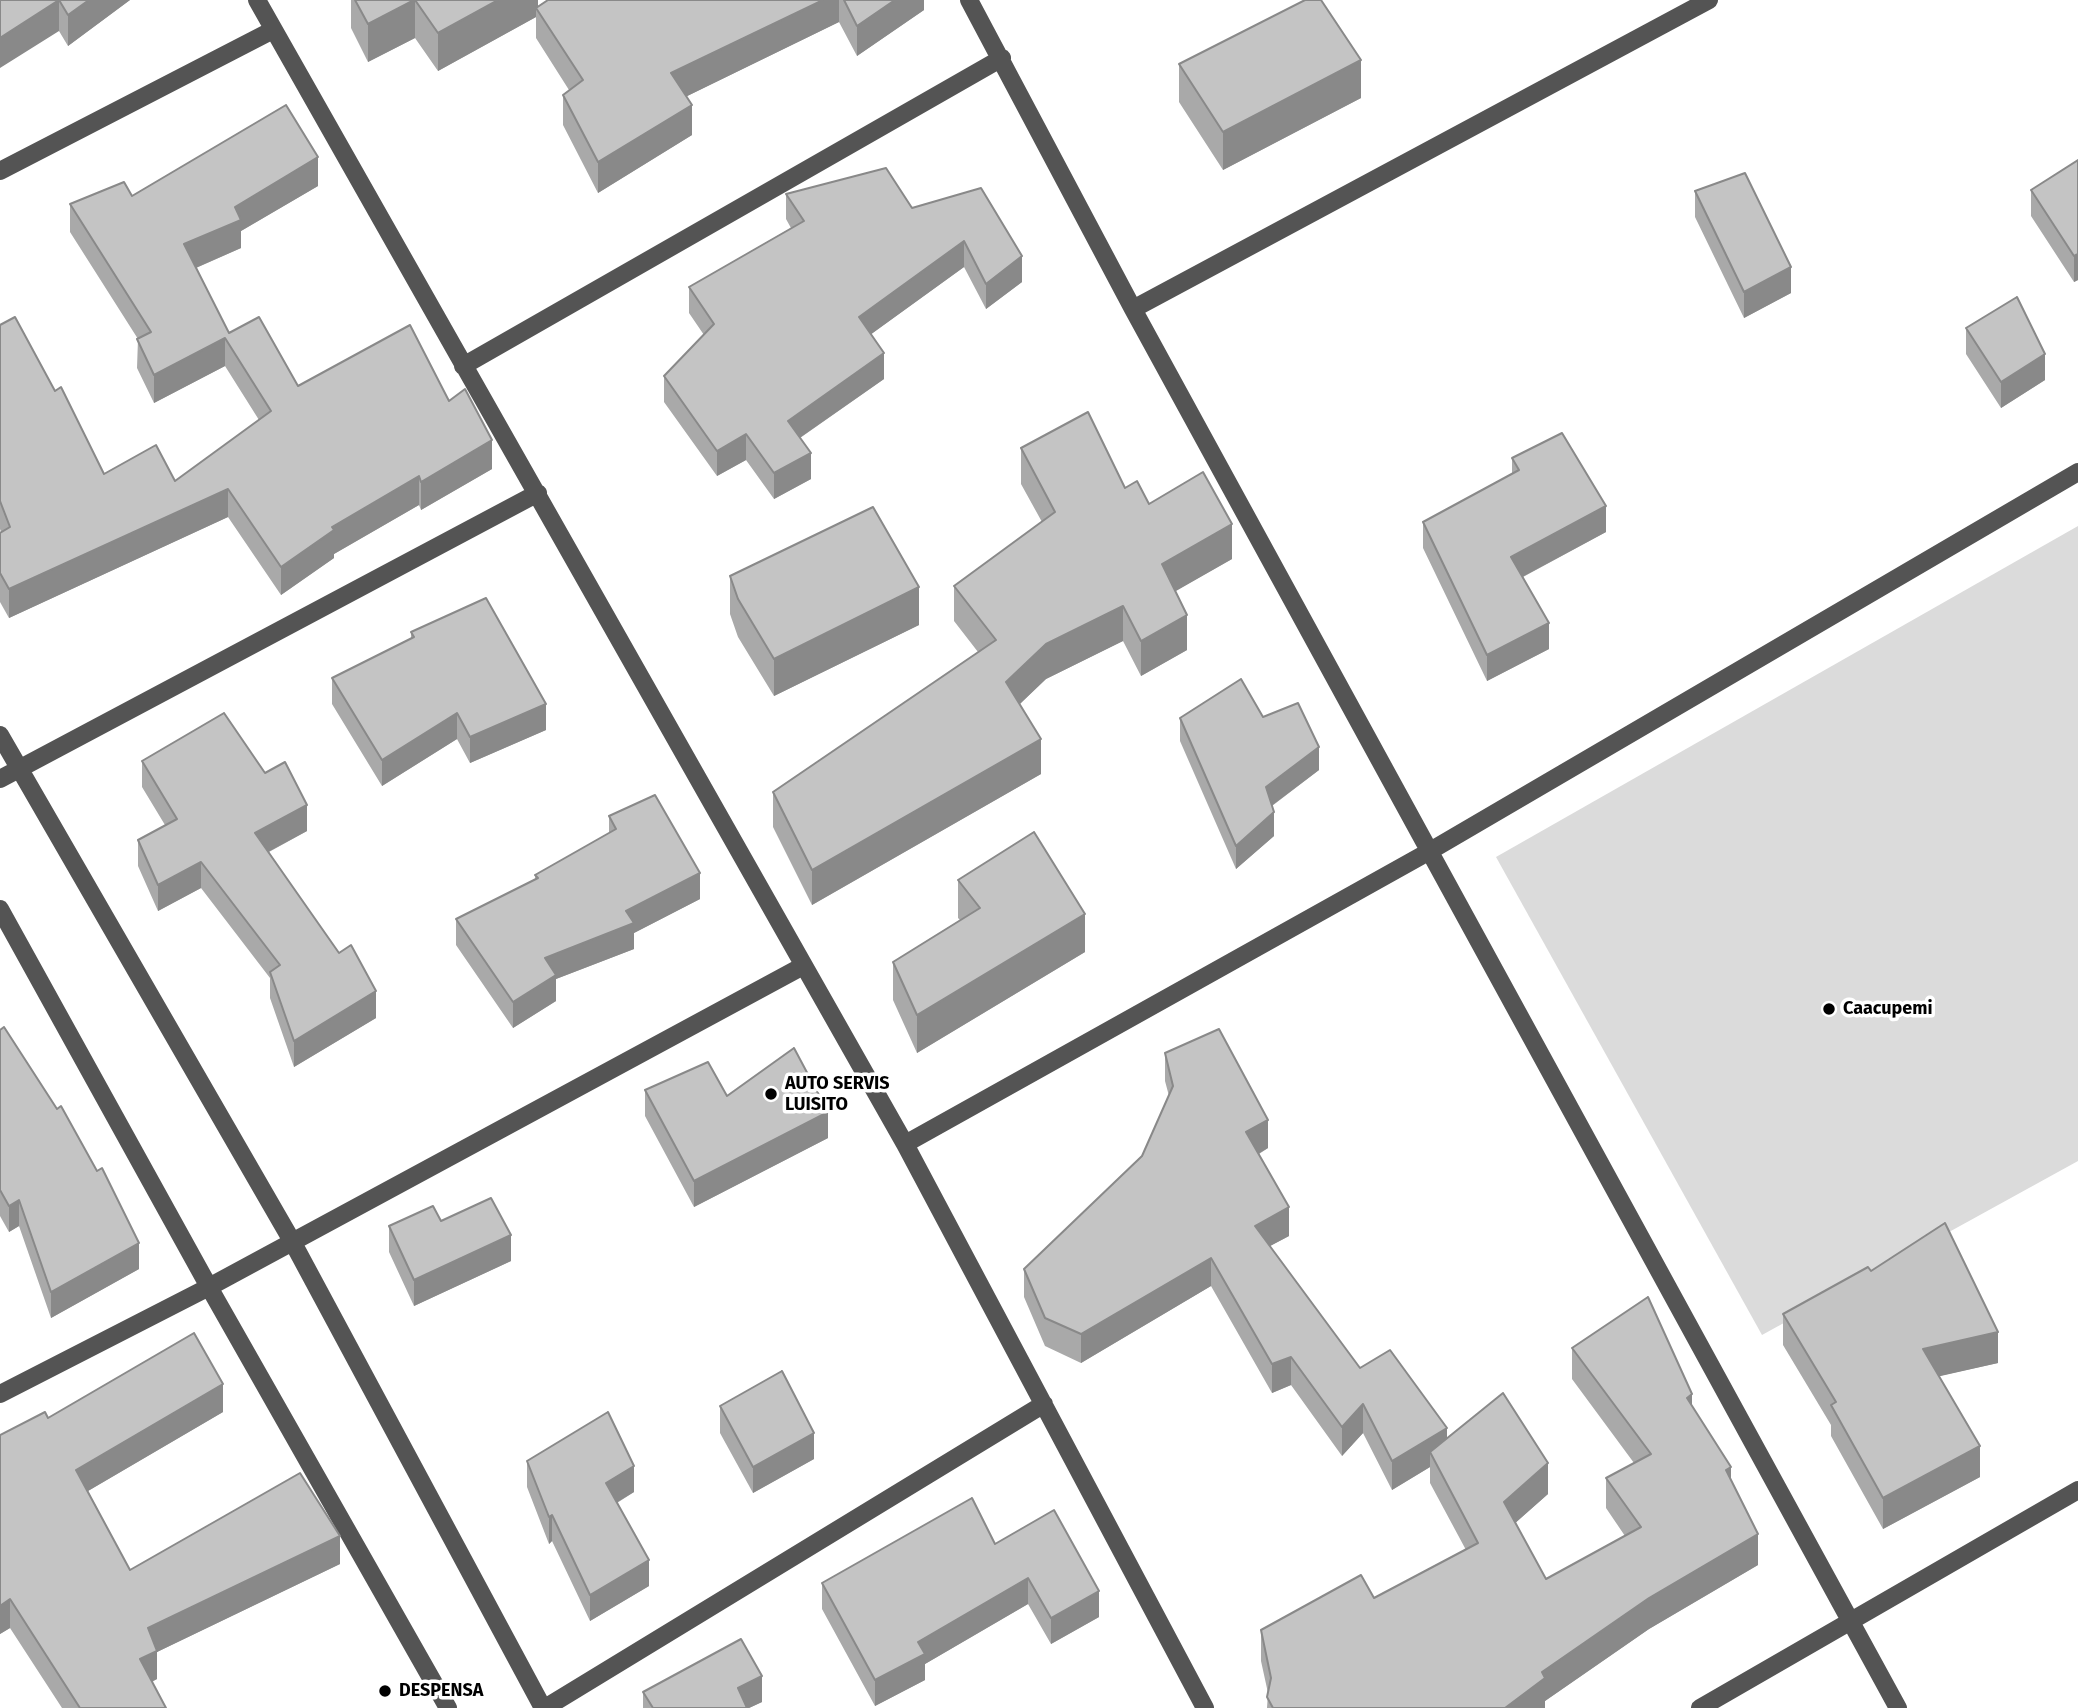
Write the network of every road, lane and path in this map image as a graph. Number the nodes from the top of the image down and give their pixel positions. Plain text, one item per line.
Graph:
1 (257, 0) edge
2 (969, 0) edge
3 (1709, 0) edge
4 (273, 30) junction
5 (1002, 58) junction
6 (0, 171) edge
7 (1133, 309) junction
8 (463, 366) junction
9 (2078, 472) edge
10 (538, 493) junction
11 (0, 735) edge
12 (19, 769) junction
13 (0, 779) edge
14 (1430, 851) junction
15 (0, 909) edge
16 (803, 966) junction
17 (905, 1144) junction
18 (292, 1241) junction
19 (209, 1287) junction
20 (0, 1394) edge
21 (1044, 1404) junction
22 (2078, 1490) edge
23 (1851, 1621) junction
24 (448, 1708) edge
25 (544, 1708) edge
26 (1205, 1708) edge
27 (1700, 1708) edge
28 (1898, 1708) edge

1 - 4 street
2 - 5 street
3 - 7 street
4 - 6 street
4 - 8 street
5 - 7 street
5 - 8 street
7 - 14 street
8 - 10 street
9 - 14 street
10 - 12 street
10 - 16 street
11 - 12 street
12 - 13 street
12 - 18 street
14 - 17 street
14 - 23 street
15 - 19 street
16 - 17 street
16 - 18 street
17 - 21 street
18 - 19 street
18 - 25 street
19 - 20 street
19 - 24 street
21 - 25 street
21 - 26 street
22 - 23 street
23 - 27 street
23 - 28 street

